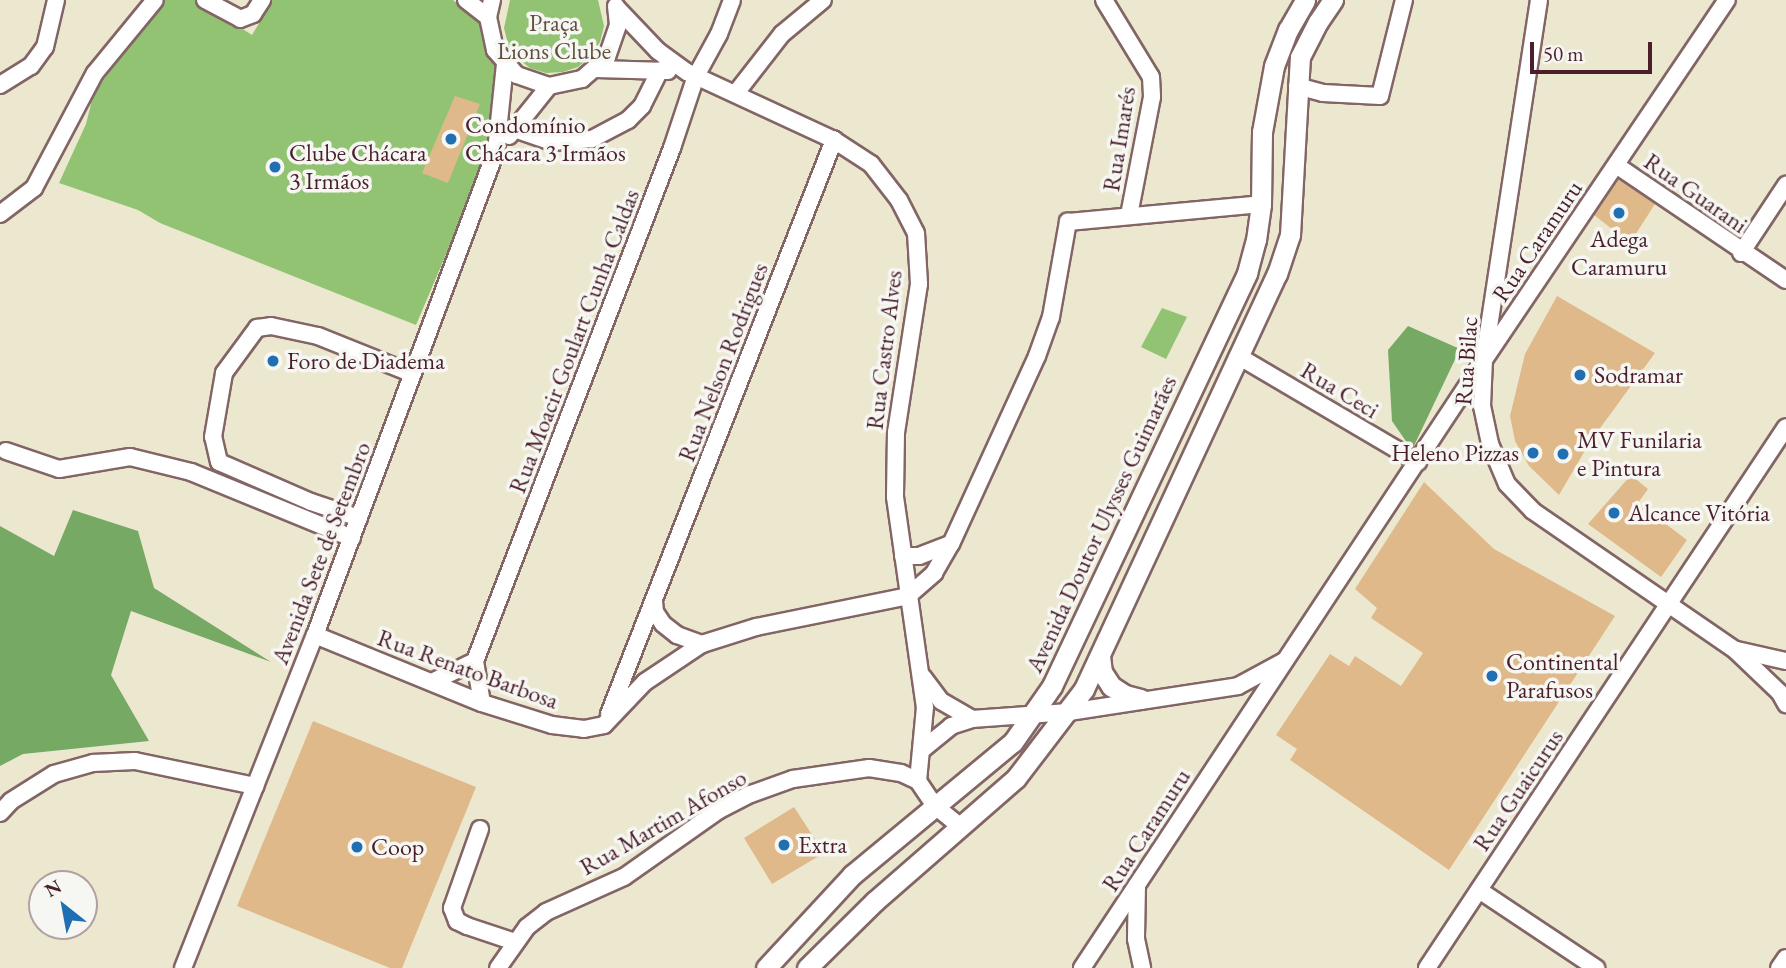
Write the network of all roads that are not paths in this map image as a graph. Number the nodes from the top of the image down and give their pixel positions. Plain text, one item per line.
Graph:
1 (56, 0) edge
2 (155, 0) edge
3 (262, 0) edge
4 (466, 0) edge
5 (492, 0) edge
6 (732, 0) edge
7 (823, 0) edge
8 (1104, 0) edge
9 (1305, 0) edge
10 (1333, 0) edge
11 (1404, 0) edge
12 (1539, 0) edge
13 (1729, 0) edge
14 (210, 3) edge
15 (615, 4) edge
16 (488, 18) junction
17 (505, 64) junction
18 (596, 69) junction
19 (660, 70) junction
20 (692, 74) junction
21 (0, 85) edge
22 (549, 86) junction
23 (1297, 86) junction
24 (736, 93) junction
25 (514, 129) junction
26 (834, 140) junction
27 (496, 151) junction
28 (1616, 165) junction
29 (1786, 185) edge
30 (1261, 204) junction
31 (0, 214) edge
32 (1129, 215) junction
33 (1741, 253) junction
34 (1786, 280) edge
35 (1238, 356) junction
36 (1484, 360) junction
37 (413, 374) junction
38 (1786, 427) edge
39 (6, 451) dead end
40 (1418, 462) junction
41 (359, 518) junction
42 (352, 538) junction
43 (951, 544) junction
44 (903, 556) junction
45 (908, 596) junction
46 (654, 601) junction
47 (1667, 606) junction
48 (315, 635) junction
49 (702, 644) junction
50 (1735, 650) junction
51 (1100, 656) junction
52 (1287, 660) junction
53 (475, 661) junction
54 (1786, 661) edge
55 (921, 675) junction
56 (432, 682) junction
57 (1238, 686) junction
58 (1141, 699) junction
59 (482, 703) junction
60 (1786, 704) edge
61 (1069, 712) junction
62 (1033, 715) junction
63 (1247, 717) junction
64 (972, 719) junction
65 (604, 725) junction
66 (923, 749) junction
67 (918, 781) junction
68 (255, 786) junction
69 (935, 806) junction
70 (0, 813) edge
71 (961, 827) junction
72 (480, 830) dead end
73 (1137, 885) junction
74 (1479, 890) junction
75 (515, 942) junction
76 (1786, 958) edge
77 (183, 968) edge
78 (498, 968) edge
79 (766, 968) edge
80 (807, 968) edge
81 (1082, 968) edge
82 (1142, 968) edge
83 (1427, 968) edge
84 (1596, 968) edge
85 (1779, 968) edge

1 - 21 street
2 - 31 street
3 - 14 street
4 - 16 street
5 - 16 street
6 - 20 street, Rua Moacir Goulart Cunha Caldas
7 - 24 street
8 - 32 street, Rua Imarés
9 - 30 main road, Avenida Doutor Ulysses Guimarães
10 - 23 main road
11 - 23 street
12 - 36 street, Rua Bilac
13 - 28 street, Rua Caramuru
15 - 18 street
15 - 20 street, Rua Castro Alves
16 - 17 street
17 - 22 street
17 - 27 street, Avenida Sete de Setembro
18 - 19 street, Rua Castro Alves
18 - 22 street
19 - 20 street, Rua Castro Alves
19 - 25 street
20 - 24 street, Rua Castro Alves
20 - 53 street, Rua Moacir Goulart Cunha Caldas
22 - 25 street, Avenida Sete de Setembro
23 - 35 main road
24 - 26 street, Rua Castro Alves
25 - 27 street, Avenida Sete de Setembro
26 - 44 street, Rua Castro Alves
26 - 46 street, Rua Nelson Rodrigues
27 - 37 street, Avenida Sete de Setembro
28 - 33 street, Rua Guarani
28 - 36 street, Rua Caramuru
29 - 33 street
30 - 32 street
30 - 62 main road, Avenida Doutor Ulysses Guimarães
32 - 43 street
33 - 34 street, Rua Guarani
35 - 40 street, Rua Ceci
35 - 51 main road
36 - 40 street, Rua Caramuru
36 - 47 street, Rua Bilac
37 - 41 street, Avenida Sete de Setembro
37 - 41 street
38 - 47 street, Rua Guaicurus
39 - 42 street
40 - 52 street, Rua Caramuru
41 - 42 street, Avenida Sete de Setembro
42 - 48 street, Avenida Sete de Setembro
43 - 44 street
43 - 45 street
44 - 45 street, Rua Castro Alves
45 - 49 street
45 - 55 street, Rua Castro Alves
46 - 49 street
46 - 65 street, Rua Nelson Rodrigues
47 - 50 street, Rua Bilac
47 - 74 street, Rua Guaicurus
48 - 56 street, Rua Renato Barbosa
48 - 68 street, Avenida Sete de Setembro
49 - 65 street
50 - 54 street, Rua Bilac
50 - 60 street, Rua Bilac
51 - 58 main road
51 - 61 main road
52 - 57 street
52 - 63 street, Rua Caramuru
53 - 56 street
53 - 59 street
55 - 64 street, Rua Castro Alves
55 - 66 street, Rua Castro Alves
56 - 59 street, Rua Renato Barbosa
57 - 58 street
57 - 63 street
58 - 61 street
59 - 65 street, Rua Renato Barbosa
61 - 62 street
61 - 71 main road
62 - 64 street
62 - 69 main road, Avenida Doutor Ulysses Guimarães
63 - 73 street, Rua Caramuru
64 - 66 street
66 - 67 street, Rua Castro Alves
67 - 69 street
67 - 75 street, Rua Martim Afonso
68 - 70 street
68 - 77 street, Avenida Sete de Setembro
69 - 71 street
69 - 79 main road, Avenida Doutor Ulysses Guimarães
71 - 80 main road
72 - 75 street
73 - 81 street, Rua Caramuru
73 - 82 street
74 - 83 street, Rua Guaicurus
74 - 84 street
75 - 78 street, Rua Martim Afonso
76 - 85 street

